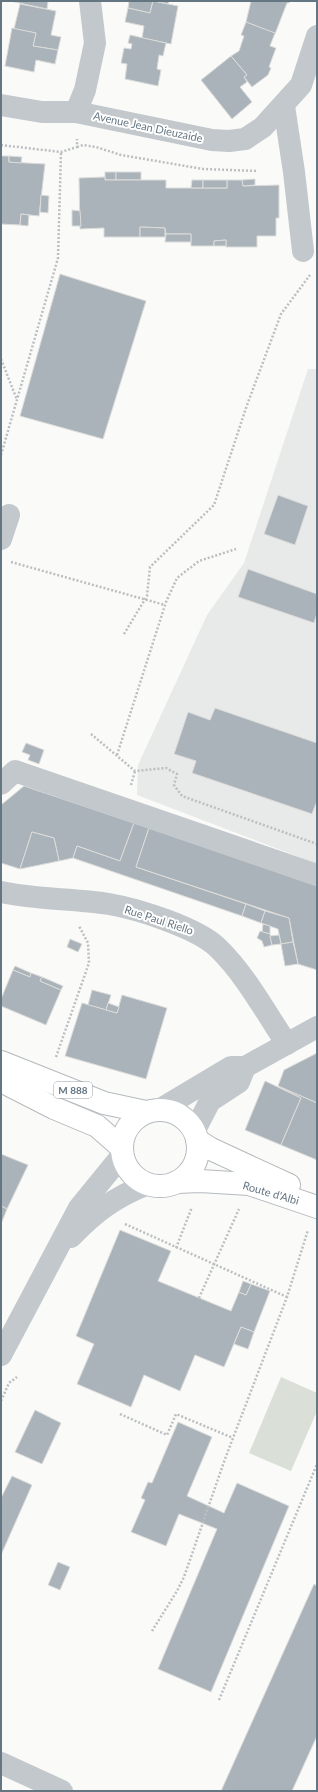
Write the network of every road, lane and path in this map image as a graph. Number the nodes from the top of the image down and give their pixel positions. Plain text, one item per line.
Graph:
1 (90, 1) edge
2 (317, 36) edge
3 (1, 105) edge
4 (284, 106) junction
5 (76, 112) junction
6 (1, 145) edge
7 (77, 147) dead end
8 (258, 171) dead end
9 (303, 251) dead end
10 (312, 272) dead end
11 (1, 359) edge
12 (17, 401) junction
13 (1, 455) edge
14 (9, 515) dead end
15 (1, 538) edge
16 (236, 549) dead end
17 (7, 561) dead end
18 (145, 600) junction
19 (165, 605) junction
20 (124, 634) dead end
21 (91, 734) dead end
22 (117, 756) junction
23 (1, 784) edge
24 (317, 844) edge
25 (317, 875) edge
26 (1, 892) edge
27 (80, 901) junction
28 (317, 1027) edge
29 (287, 1044) junction
30 (1, 1062) edge
31 (54, 1064) dead end
32 (245, 1067) junction
33 (1, 1081) edge
34 (153, 1111) junction
35 (196, 1136) junction
36 (123, 1151) junction
37 (177, 1182) junction
38 (148, 1184) junction
39 (317, 1198) edge
40 (193, 1206) dead end
41 (239, 1208) dead end
42 (314, 1215) edge
43 (120, 1222) dead end
44 (176, 1248) junction
45 (56, 1254) junction
46 (214, 1264) junction
47 (287, 1297) junction
48 (198, 1298) dead end
49 (1, 1355) edge
50 (18, 1376) dead end
51 (1, 1401) edge
52 (120, 1414) dead end
53 (233, 1438) junction
54 (317, 1464) edge
55 (152, 1631) dead end
56 (219, 1700) dead end
57 (1, 1763) edge
58 (62, 1791) edge

1 - 5 street
2 - 4 street, Avenue Jean Dieuzaide
3 - 5 street, Avenue Jean Dieuzaide
4 - 5 street, Avenue Jean Dieuzaide
4 - 9 street
6 - 12 path
7 - 8 path
10 - 18 path
11 - 12 path
12 - 13 path
14 - 15 street
16 - 19 path
17 - 18 path
18 - 19 path
18 - 20 path
19 - 22 path
21 - 22 path
22 - 24 path
23 - 25 street
26 - 27 street, Rue Paul Riello
27 - 29 street, Rue Paul Riello
27 - 31 path
28 - 29 street
29 - 32 street
30 - 34 main road, M 888
32 - 34 street
32 - 35 street
33 - 36 main road, M 888
34 - 35 main road
34 - 36 main road
35 - 37 main road
35 - 39 main road, Route d'Albi
36 - 38 main road
36 - 45 street
37 - 38 main road
37 - 42 main road, Route d'Albi
38 - 45 street
40 - 44 path
41 - 46 path
42 - 47 path
43 - 44 path
44 - 46 path
45 - 49 street
46 - 47 path
46 - 48 path
47 - 53 path
50 - 51 path
52 - 53 path
53 - 55 path
54 - 56 path
57 - 58 street

